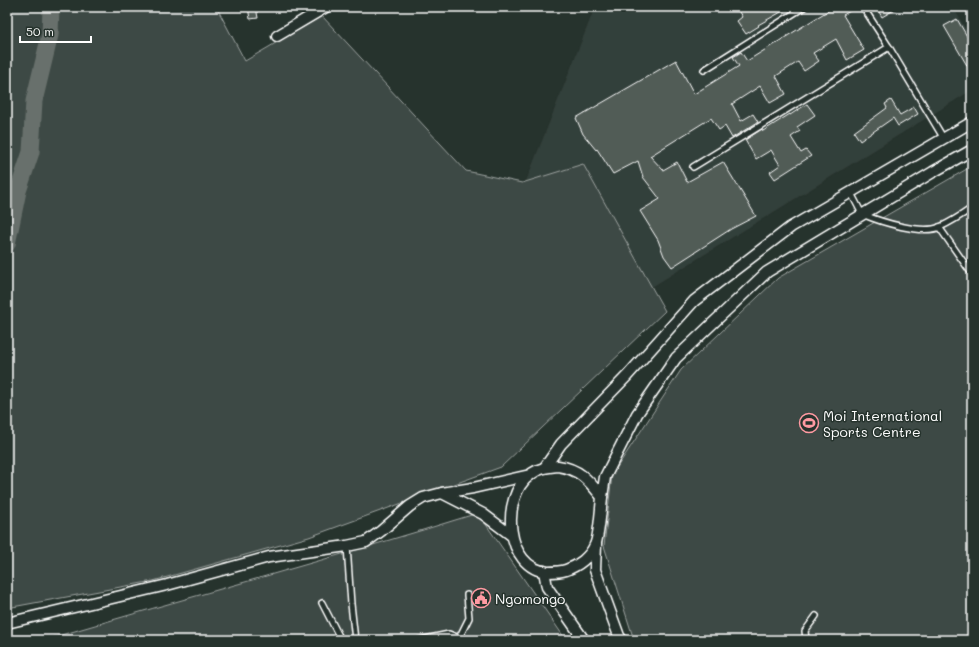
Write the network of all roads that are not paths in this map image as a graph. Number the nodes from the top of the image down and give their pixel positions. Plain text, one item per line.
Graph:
1 (804, 7) edge
2 (863, 7) edge
3 (323, 8) edge
4 (277, 36) dead end
5 (889, 47) junction
6 (704, 70) dead end
7 (972, 122) edge
8 (944, 139) junction
9 (972, 150) edge
10 (693, 167) dead end
11 (851, 193) junction
12 (972, 208) edge
13 (862, 214) junction
14 (939, 227) junction
15 (971, 272) edge
16 (545, 467) junction
17 (530, 475) junction
18 (442, 493) junction
19 (602, 497) junction
20 (511, 535) junction
21 (596, 544) junction
22 (347, 546) junction
23 (544, 571) junction
24 (467, 596) dead end
25 (322, 603) dead end
26 (816, 616) dead end
27 (7, 623) edge
28 (460, 639) edge
29 (341, 640) edge
30 (355, 640) edge
31 (420, 640) edge
32 (584, 640) edge
33 (622, 640) edge
34 (806, 640) edge

1 - 6 lane
2 - 5 lane
3 - 4 street
5 - 8 lane
5 - 10 lane
7 - 8 street
8 - 11 street
9 - 13 street
11 - 13 lane
11 - 16 street
12 - 14 lane
13 - 14 lane
13 - 19 street
14 - 15 lane
16 - 17 street
16 - 19 street
17 - 18 street
17 - 20 street
18 - 20 street
18 - 22 street
19 - 21 street
20 - 23 street
21 - 23 street
21 - 33 street
22 - 27 street
22 - 30 lane
23 - 32 street
24 - 28 lane
25 - 29 lane
26 - 34 lane
28 - 31 lane

